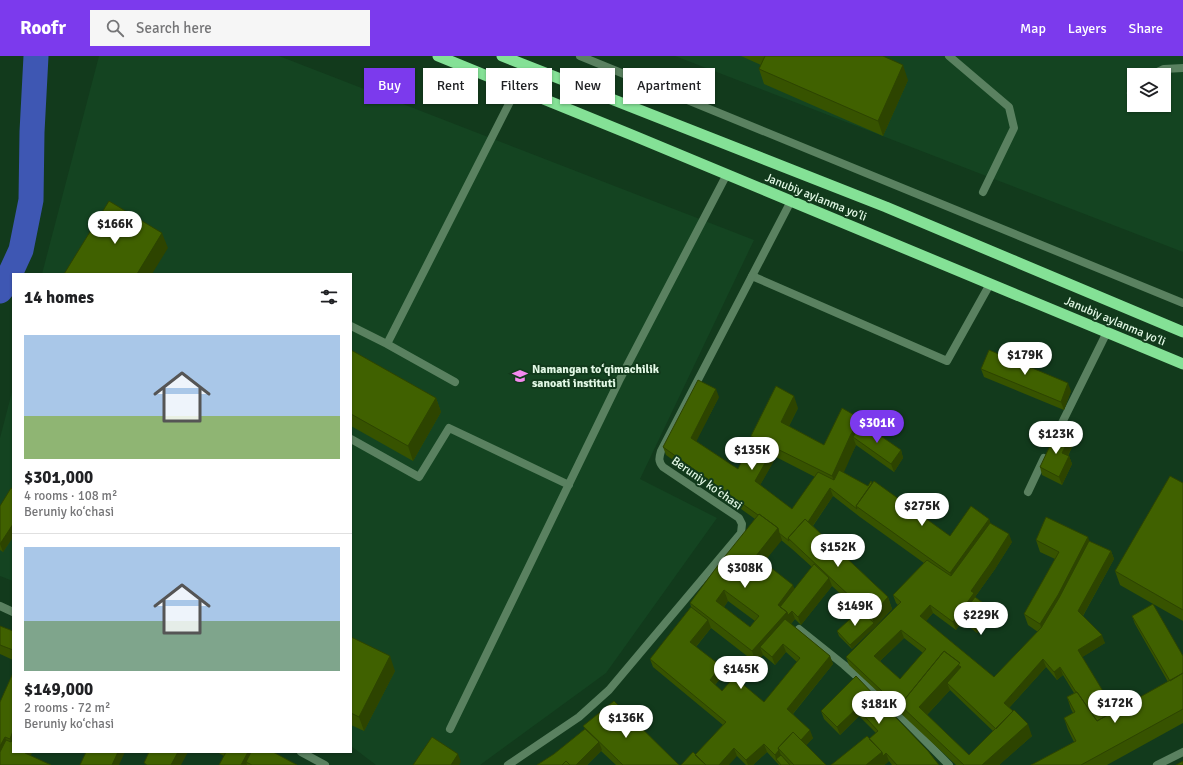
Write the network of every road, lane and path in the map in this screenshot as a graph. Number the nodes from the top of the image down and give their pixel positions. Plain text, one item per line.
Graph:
1 (438, 56) edge
2 (502, 56) edge
3 (580, 56) edge
4 (949, 56) edge
5 (1183, 68) edge
6 (1171, 69) edge
7 (486, 75) edge
8 (552, 102) edge
9 (509, 104) edge
10 (727, 174) junction
11 (983, 192) dead end
12 (791, 201) junction
13 (752, 276) junction
14 (990, 284) junction
15 (1183, 303) edge
16 (352, 326) edge
17 (1107, 332) junction
18 (1183, 332) edge
19 (387, 344) junction
20 (1183, 364) edge
21 (455, 382) dead end
22 (352, 440) edge
23 (568, 485) junction
24 (1028, 492) dead end
25 (0, 606) edge
26 (12, 612) edge
27 (799, 629) edge
28 (450, 729) dead end
29 (1183, 752) edge
30 (303, 753) edge
31 (325, 765) edge
32 (508, 765) edge
33 (949, 765) edge
34 (1157, 765) edge

1 - 7 highway, Janubiy aylanma yoʻli
2 - 18 highway, Janubiy aylanma yoʻli
3 - 15 street
4 - 11 street
5 - 6 street
8 - 10 highway, Janubiy aylanma yoʻli
9 - 19 street
10 - 12 highway, Janubiy aylanma yoʻli
10 - 23 street
12 - 13 street, Beruniy koʻchasi
12 - 14 highway, Janubiy aylanma yoʻli
13 - 14 street
13 - 32 street, Beruniy koʻchasi
14 - 17 highway, Janubiy aylanma yoʻli
16 - 19 street
17 - 20 highway, Janubiy aylanma yoʻli
17 - 24 street
19 - 21 street
22 - 23 street
23 - 28 street
25 - 26 street
27 - 33 street
29 - 34 street
30 - 31 street

